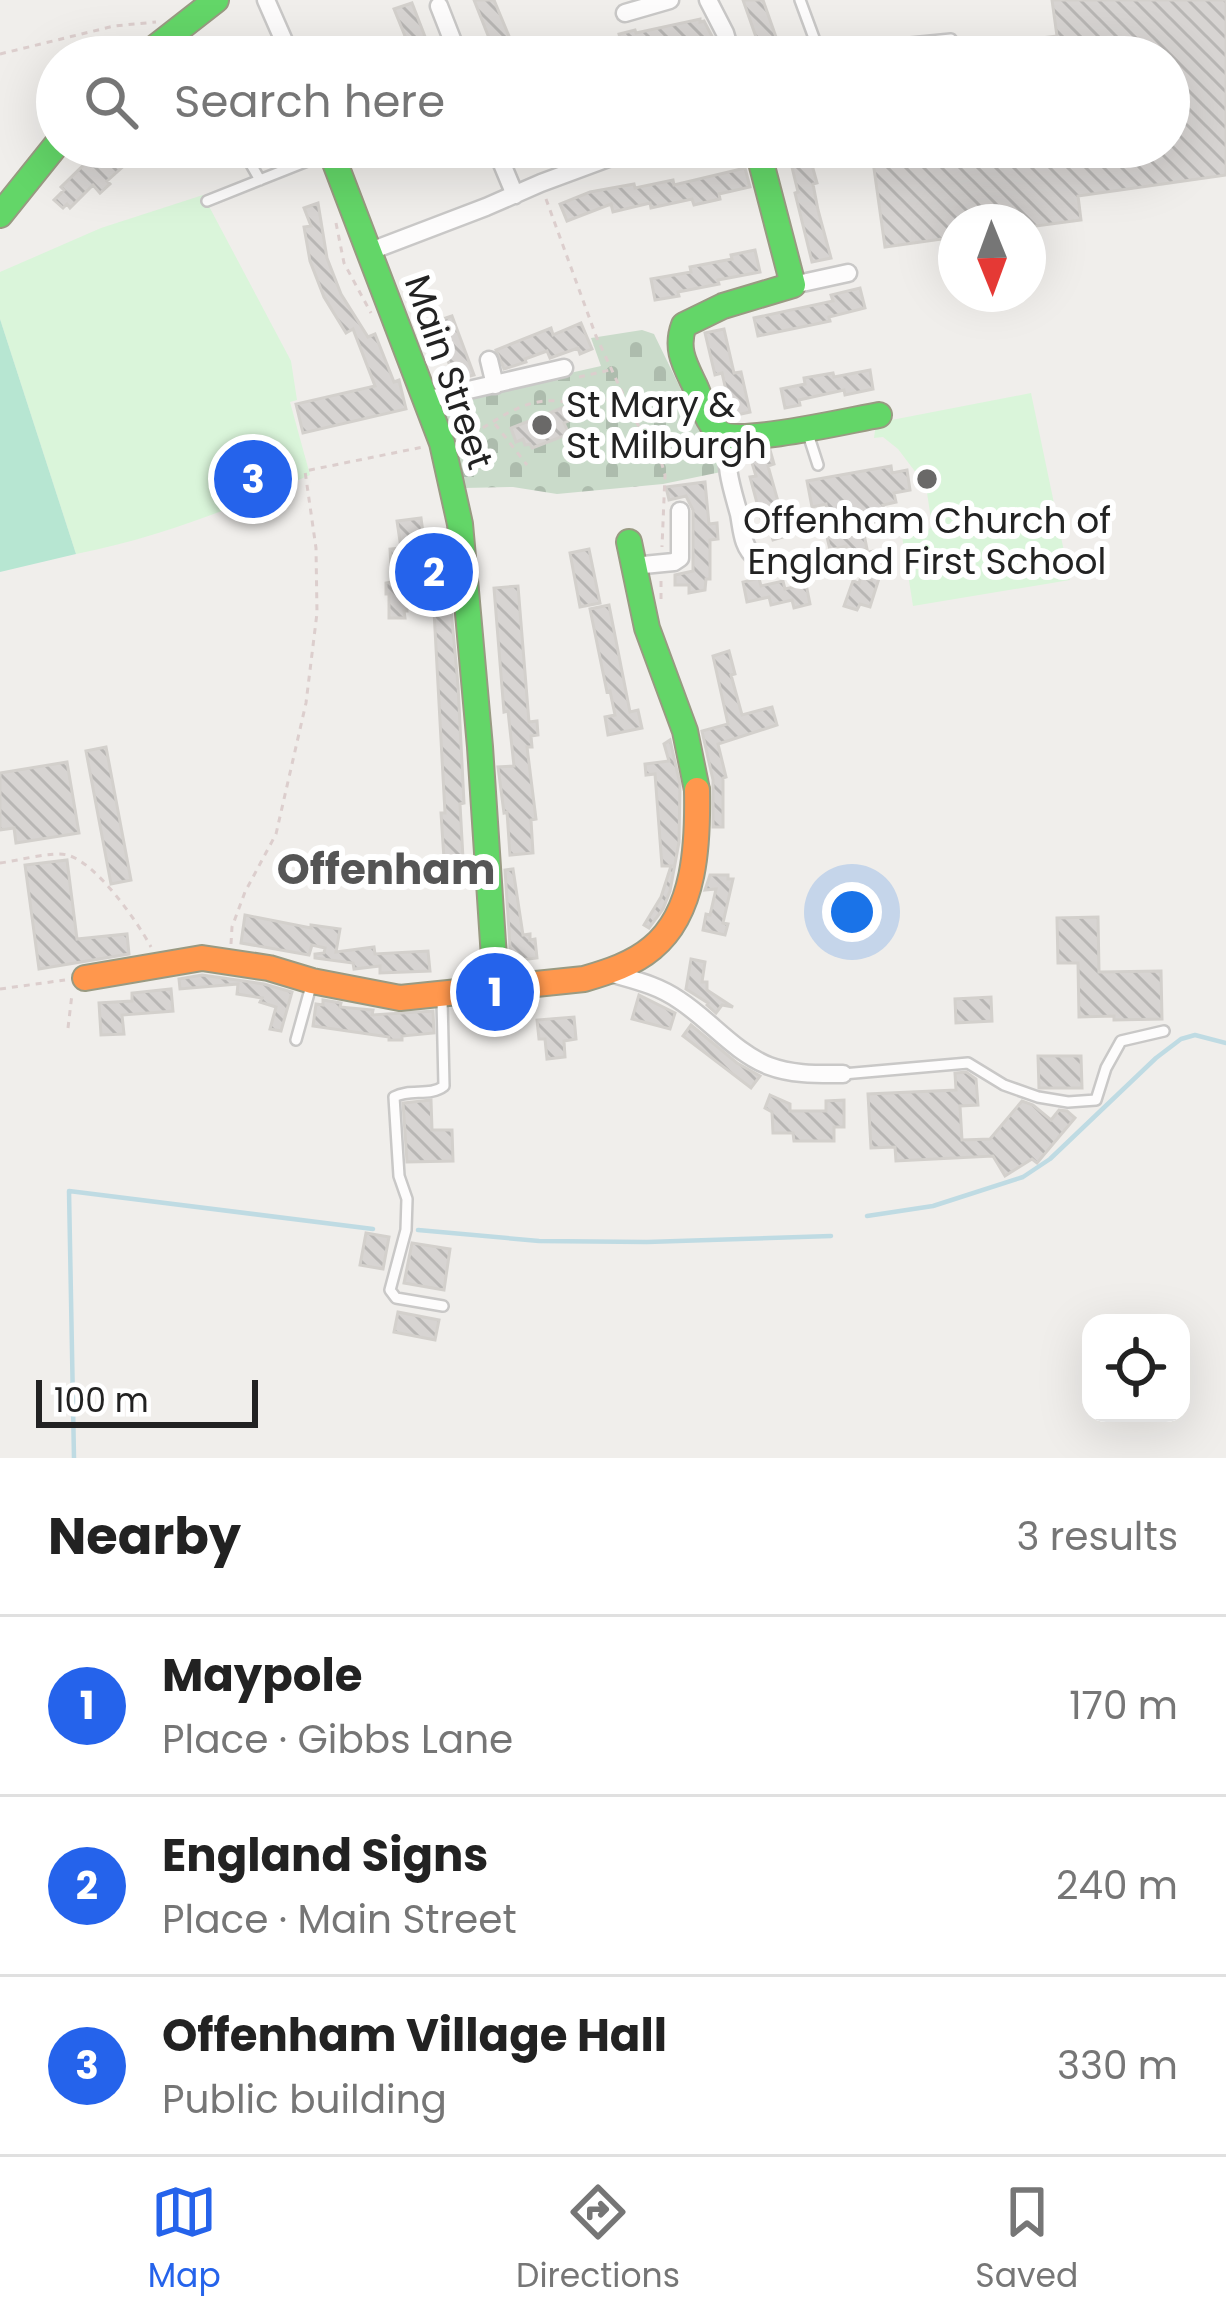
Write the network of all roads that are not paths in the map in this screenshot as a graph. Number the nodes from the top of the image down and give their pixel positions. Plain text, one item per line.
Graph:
1 (216, 0) edge
2 (266, 0) edge
3 (670, 0) edge
4 (709, 0) edge
5 (800, 0) edge
6 (439, 6) dead end
7 (625, 13) dead end
8 (168, 36) edge
9 (282, 36) edge
10 (451, 36) edge
11 (726, 36) edge
12 (813, 36) edge
13 (38, 168) edge
14 (253, 168) edge
15 (287, 168) edge
16 (337, 168) edge
17 (503, 168) edge
18 (580, 168) edge
19 (762, 168) edge
20 (260, 180) junction
21 (514, 195) junction
22 (207, 201) dead end
23 (0, 215) edge
24 (368, 252) junction
25 (848, 273) dead end
26 (793, 285) junction
27 (489, 360) dead end
28 (564, 368) dead end
29 (495, 385) junction
30 (425, 400) junction
31 (879, 415) dead end
32 (805, 426) junction
33 (728, 438) junction
34 (818, 465) dead end
35 (680, 511) dead end
36 (631, 554) joint
37 (853, 565) dead end
38 (651, 949) junction
39 (610, 973) junction
40 (85, 978) dead end
41 (312, 980) junction
42 (657, 987) junction
43 (496, 988) junction
44 (442, 993) junction
45 (1164, 1030) dead end
46 (296, 1040) dead end
47 (843, 1074) joint
48 (443, 1306) dead end

1 - 8 street
2 - 9 street
3 - 7 street
4 - 11 street
5 - 12 lane
6 - 10 street
13 - 23 street
14 - 20 lane
15 - 20 lane
16 - 24 street, Main Street
17 - 21 street
18 - 21 street
19 - 26 street
20 - 22 lane
21 - 24 street
24 - 30 street, Main Street
25 - 26 street
26 - 33 street
27 - 29 street
28 - 29 street
29 - 30 street
30 - 43 street, Main Street
31 - 32 street
32 - 33 street
32 - 34 lane
33 - 37 street
35 - 36 street
36 - 38 street
38 - 39 street
38 - 42 street
39 - 42 street
39 - 43 street
40 - 41 street
41 - 44 street
41 - 46 lane
42 - 47 street
43 - 44 street
44 - 48 lane
45 - 47 lane

